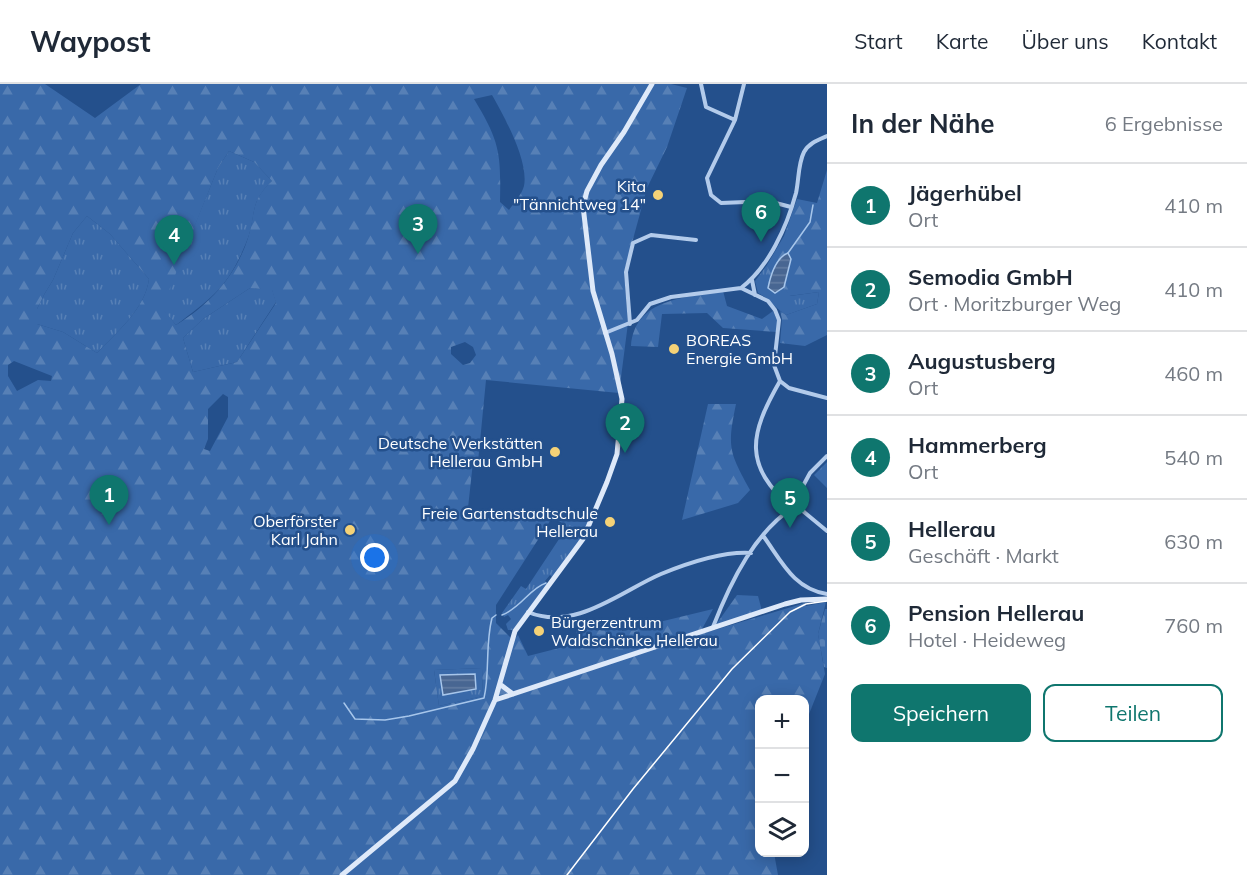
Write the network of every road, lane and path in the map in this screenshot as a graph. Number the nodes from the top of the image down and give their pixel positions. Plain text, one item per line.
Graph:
1 (652, 84) edge
2 (701, 84) edge
3 (744, 84) edge
4 (735, 120) junction
5 (827, 136) edge
6 (791, 207) junction
7 (696, 240) dead end
8 (752, 280) junction
9 (741, 288) junction
10 (756, 295) junction
11 (630, 324) junction
12 (606, 333) junction
13 (780, 381) junction
14 (827, 398) edge
15 (827, 456) edge
16 (799, 504) junction
17 (792, 508) junction
18 (827, 531) edge
19 (764, 537) junction
20 (751, 553) junction
21 (827, 594) edge
22 (827, 599) edge
23 (528, 611) junction
24 (713, 628) junction
25 (501, 685) junction
26 (513, 694) junction
27 (495, 700) junction
28 (342, 875) edge

1 - 12 street
2 - 4 street
3 - 4 street
4 - 6 street
5 - 6 street
6 - 8 street
7 - 11 street
8 - 9 street
8 - 10 street
9 - 10 street
9 - 11 street
10 - 13 street
11 - 12 street
12 - 23 street
13 - 14 street
13 - 17 street
15 - 16 street
16 - 17 street
16 - 18 street
17 - 19 street
19 - 20 street
19 - 21 street
20 - 23 street
20 - 24 street
22 - 24 street
23 - 25 street
24 - 26 street
25 - 26 street
25 - 27 street
26 - 27 street
27 - 28 street

